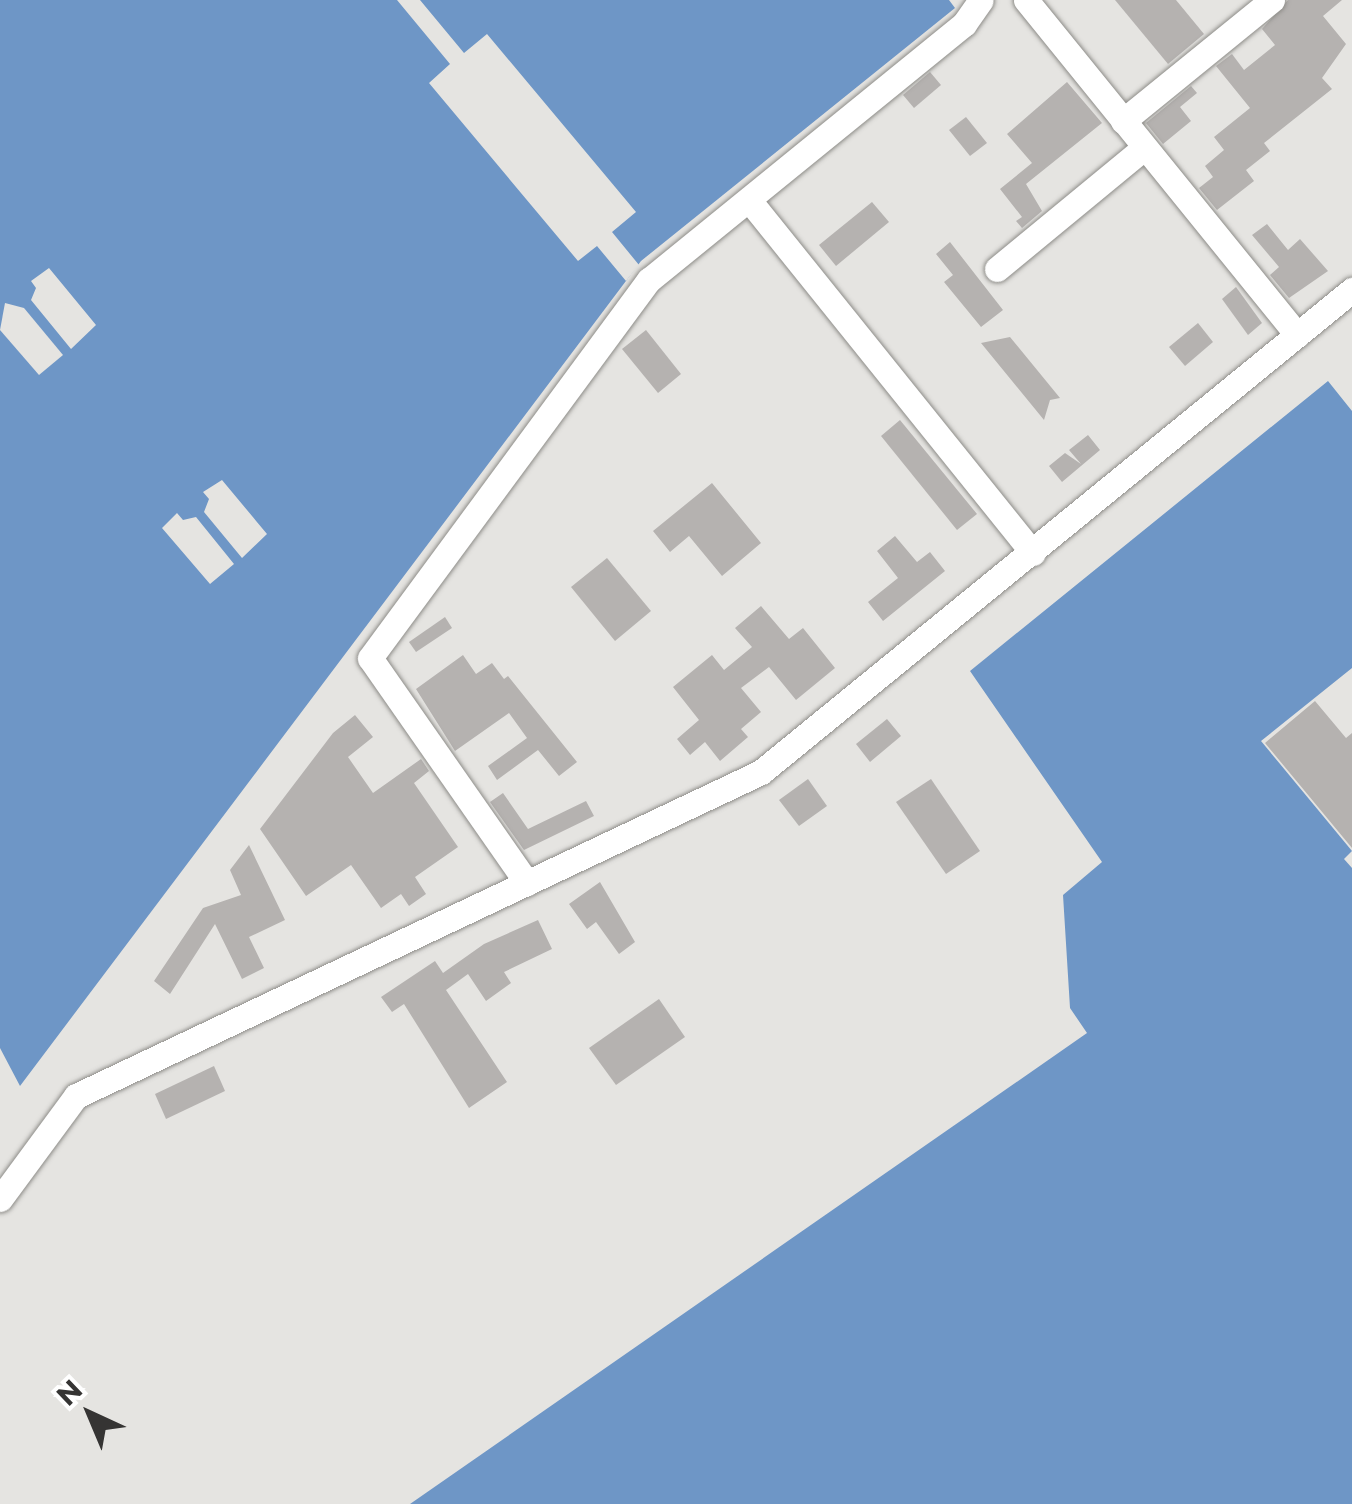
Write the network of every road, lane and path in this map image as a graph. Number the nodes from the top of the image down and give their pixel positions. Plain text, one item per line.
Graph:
1 (981, 0) edge
2 (1026, 0) edge
3 (1272, 0) edge
4 (1123, 122) junction
5 (1144, 148) junction
6 (749, 200) junction
7 (998, 268) dead end
8 (1352, 290) edge
9 (1298, 335) junction
10 (1033, 553) junction
11 (527, 883) junction
12 (0, 1199) edge

1 - 6 street
2 - 4 street
3 - 4 street
4 - 5 street
5 - 7 street
5 - 9 street
6 - 10 street
6 - 11 street
8 - 9 street
9 - 10 street
10 - 11 street
11 - 12 street

